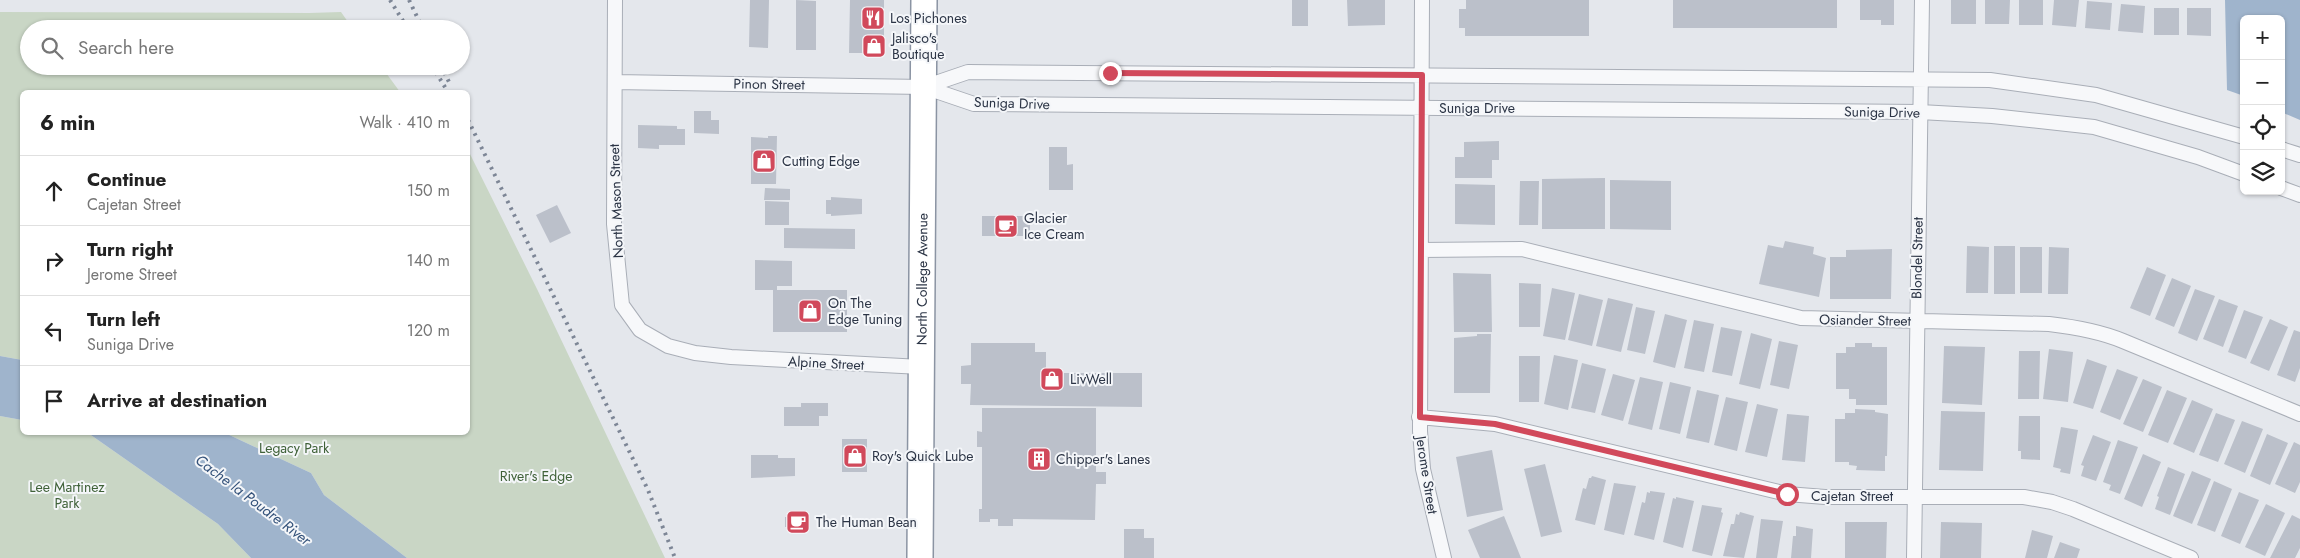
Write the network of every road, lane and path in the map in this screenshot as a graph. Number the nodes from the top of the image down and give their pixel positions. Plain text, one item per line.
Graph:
1 (615, 0) edge
2 (924, 0) edge
3 (1422, 0) edge
4 (1922, 0) edge
5 (1422, 75) junction
6 (1920, 78) junction
7 (615, 82) junction
8 (924, 87) junction
9 (1422, 108) junction
10 (1920, 112) junction
11 (2240, 135) edge
12 (2284, 150) edge
13 (2300, 155) edge
14 (2240, 173) edge
15 (2285, 189) edge
16 (2300, 195) edge
17 (1421, 250) junction
18 (1917, 322) junction
19 (731, 357) joint
20 (921, 367) junction
21 (2300, 414) edge
22 (1420, 417) junction
23 (1915, 496) junction
24 (920, 558) edge
25 (1444, 558) edge
26 (1914, 558) edge
27 (2191, 558) edge

1 - 7 street, North Mason Street
2 - 8 highway, North College Avenue
3 - 5 street, Jerome Street
4 - 6 street, Blondel Street
5 - 6 street
5 - 8 street
5 - 9 street, Jerome Street
6 - 10 street, Blondel Street
6 - 11 street
7 - 8 street, Pinon Street
7 - 19 street, North Mason Street
8 - 9 street, Suniga Drive
8 - 20 highway, North College Avenue
9 - 10 street, Suniga Drive
9 - 17 street, Jerome Street
10 - 14 street, Suniga Drive
10 - 18 street, Blondel Street
12 - 13 street
15 - 16 street
17 - 18 street, Osiander Street
17 - 22 street, Jerome Street
18 - 21 street, Osiander Street
18 - 23 street, Blondel Street
19 - 20 street, Alpine Street
20 - 24 highway, North College Avenue
22 - 23 street, Cajetan Street
22 - 25 street, Jerome Street
23 - 26 street, Blondel Street
23 - 27 street, Cajetan Street

